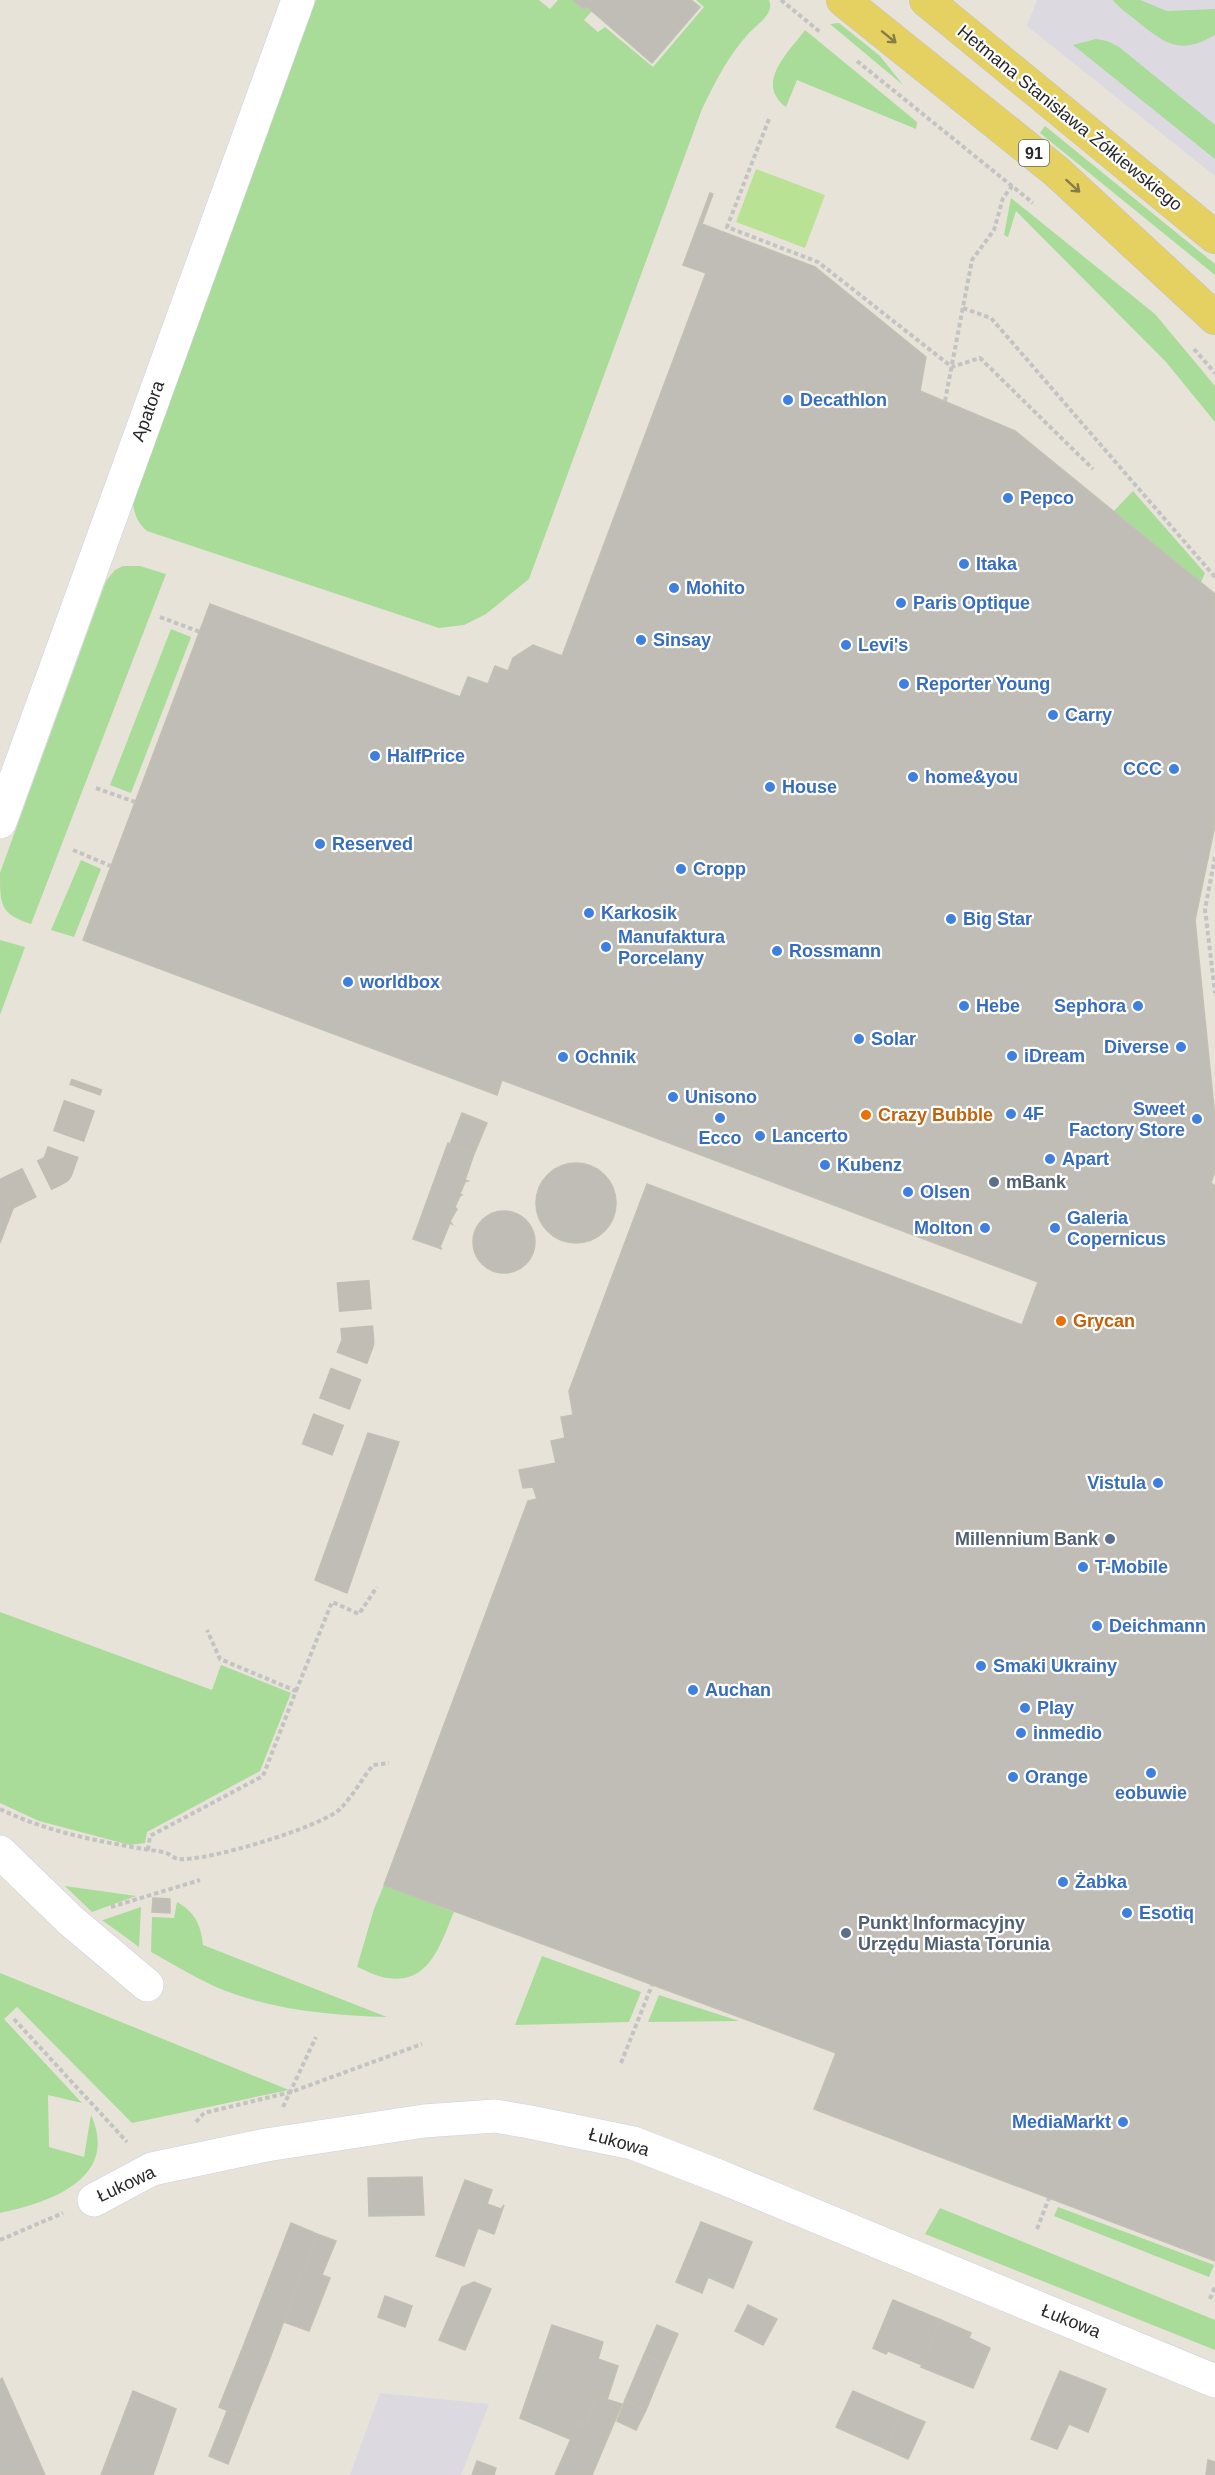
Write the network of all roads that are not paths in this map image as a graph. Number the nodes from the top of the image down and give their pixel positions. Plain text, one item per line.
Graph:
1 (298, 0) edge
2 (843, 0) edge
3 (926, 0) edge
4 (1215, 237) edge
5 (1215, 318) edge
6 (0, 822) edge
7 (0, 1852) edge
8 (147, 1985) dead end
9 (94, 2200) road end
10 (1215, 2381) edge

1 - 6 street, Apatora
2 -> 5 main road, 91
3 - 4 main road, Hetmana Stanisława Żółkiewskiego
7 - 8 street
9 - 10 street, Łukowa

